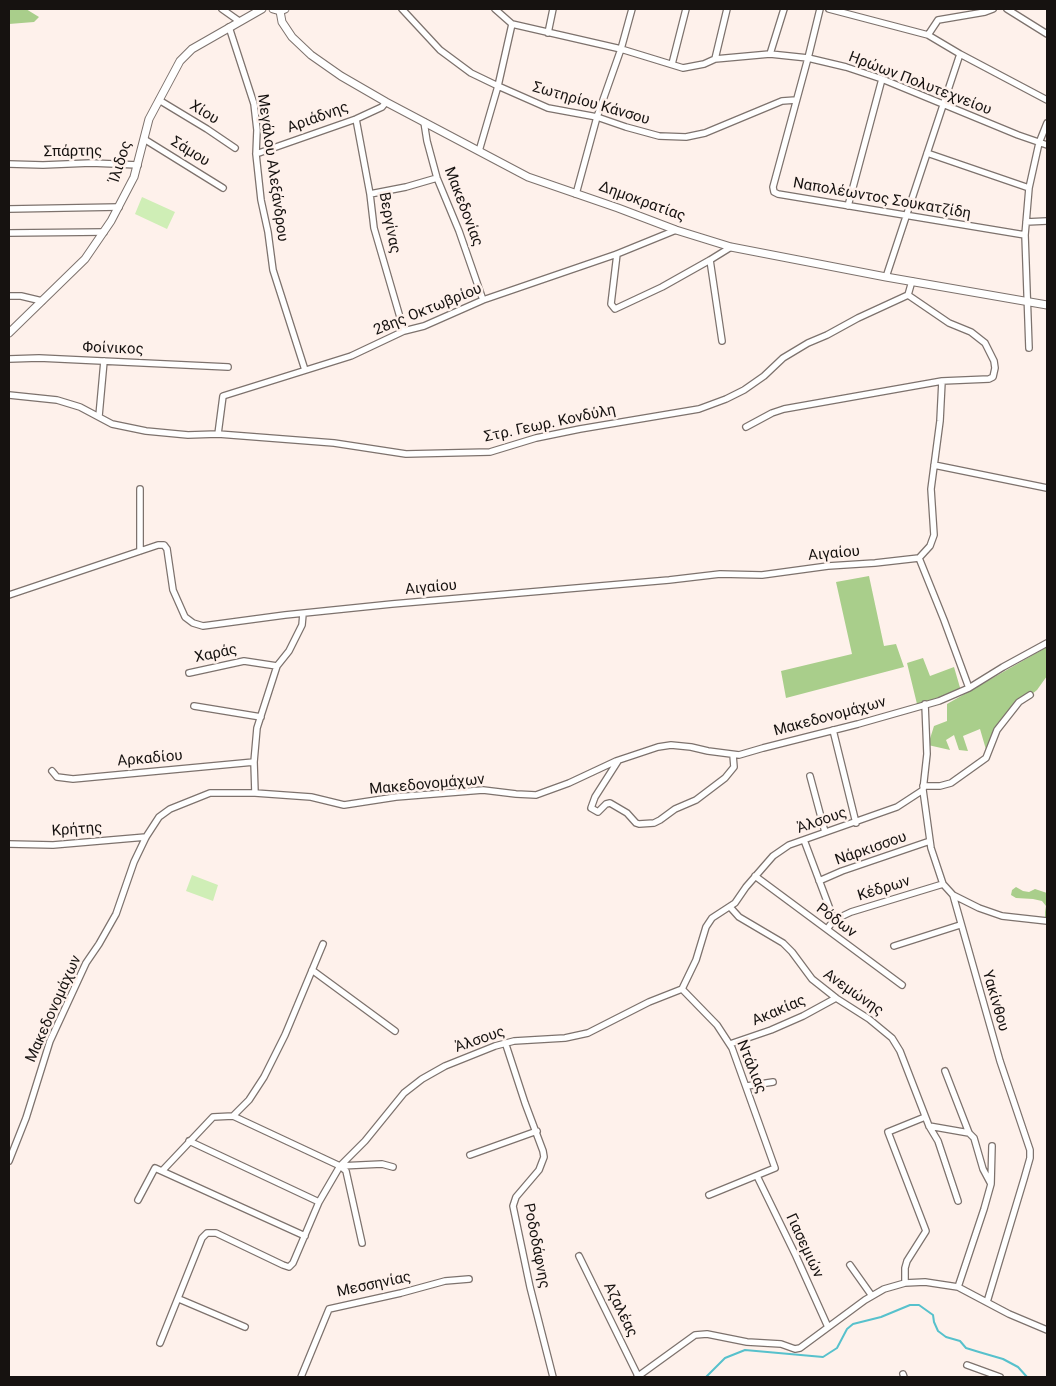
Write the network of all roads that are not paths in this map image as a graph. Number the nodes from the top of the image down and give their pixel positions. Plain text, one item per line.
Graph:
1 (222, 9) edge
2 (262, 9) edge
3 (402, 9) edge
4 (495, 9) edge
5 (553, 9) edge
6 (632, 9) edge
7 (686, 9) edge
8 (727, 9) edge
9 (784, 9) edge
10 (820, 9) edge
11 (829, 9) edge
12 (993, 9) edge
13 (1008, 9) edge
14 (279, 10) edge
15 (240, 21) junction
16 (512, 24) junction
17 (229, 27) junction
18 (548, 33) junction
19 (1047, 34) edge
20 (928, 35) junction
21 (621, 49) junction
22 (770, 54) junction
23 (960, 54) junction
24 (808, 58) junction
25 (715, 59) junction
26 (672, 64) junction
27 (882, 79) junction
28 (498, 86) junction
29 (159, 100) junction
30 (796, 100) junction
31 (1047, 100) edge
32 (386, 102) junction
33 (942, 105) junction
34 (597, 117) junction
35 (356, 118) junction
36 (424, 122) junction
37 (1047, 123) edge
38 (144, 138) junction
39 (1039, 143) junction
40 (1047, 145) edge
41 (235, 148) dead end
42 (478, 151) junction
43 (927, 153) junction
44 (256, 154) junction
45 (9, 164) edge
46 (138, 166) junction
47 (437, 178) junction
48 (223, 188) dead end
49 (1029, 188) junction
50 (370, 194) junction
51 (576, 194) junction
52 (848, 206) junction
53 (119, 207) junction
54 (9, 208) edge
55 (906, 216) junction
56 (1047, 221) edge
57 (1026, 222) junction
58 (676, 230) junction
59 (104, 232) junction
60 (9, 233) edge
61 (1025, 236) junction
62 (731, 246) junction
63 (616, 254) junction
64 (710, 260) junction
65 (886, 277) junction
66 (912, 281) junction
67 (9, 296) edge
68 (908, 296) junction
69 (483, 300) junction
70 (42, 301) junction
71 (1027, 301) junction
72 (1047, 305) edge
73 (404, 331) junction
74 (9, 333) edge
75 (722, 341) dead end
76 (1029, 348) dead end
77 (9, 359) edge
78 (104, 361) junction
79 (228, 367) dead end
80 (305, 370) junction
81 (942, 381) junction
82 (9, 395) edge
83 (99, 416) junction
84 (746, 427) dead end
85 (218, 434) junction
86 (934, 465) junction
87 (1047, 488) edge
88 (140, 489) dead end
89 (140, 550) junction
90 (919, 558) junction
91 (9, 595) edge
92 (303, 614) junction
93 (1047, 643) edge
94 (277, 666) junction
95 (189, 673) dead end
96 (969, 688) junction
97 (1030, 695) dead end
98 (925, 704) junction
99 (194, 706) dead end
100 (261, 717) junction
101 (833, 730) junction
102 (733, 755) junction
103 (619, 760) junction
104 (254, 762) junction
105 (52, 771) dead end
106 (810, 776) dead end
107 (923, 788) junction
108 (255, 793) junction
109 (856, 823) junction
110 (825, 832) junction
111 (146, 837) junction
112 (804, 840) junction
113 (930, 841) junction
114 (9, 844) edge
115 (754, 876) junction
116 (820, 881) junction
117 (943, 884) junction
118 (952, 895) junction
119 (730, 907) junction
120 (834, 920) junction
121 (1047, 921) edge
122 (960, 925) junction
123 (827, 929) junction
124 (323, 944) dead end
125 (894, 946) dead end
126 (312, 970) junction
127 (902, 985) dead end
128 (682, 990) junction
129 (836, 998) junction
130 (395, 1031) dead end
131 (506, 1044) junction
132 (730, 1044) junction
133 (945, 1072) dead end
134 (773, 1082) dead end
135 (747, 1086) junction
136 (233, 1116) junction
137 (925, 1117) junction
138 (929, 1126) junction
139 (537, 1131) junction
140 (970, 1133) junction
141 (189, 1142) junction
142 (992, 1146) dead end
143 (470, 1155) dead end
144 (9, 1161) edge
145 (340, 1166) junction
146 (393, 1167) dead end
147 (162, 1171) junction
148 (756, 1176) junction
149 (990, 1184) junction
150 (709, 1195) dead end
151 (138, 1200) dead end
152 (958, 1201) dead end
153 (319, 1202) junction
154 (305, 1236) junction
155 (362, 1243) dead end
156 (579, 1256) dead end
157 (850, 1265) dead end
158 (468, 1279) dead end
159 (905, 1283) junction
160 (958, 1287) junction
161 (872, 1296) junction
162 (179, 1298) junction
163 (987, 1302) junction
164 (245, 1327) dead end
165 (828, 1327) junction
166 (1047, 1330) edge
167 (160, 1342) dead end
168 (967, 1365) dead end
169 (301, 1377) edge
170 (554, 1377) edge
171 (638, 1377) edge
172 (1000, 1377) edge

1 - 15 street
2 - 15 street, Ίλιδος
3 - 28 street, Σωτηρίου Κάνσου
4 - 16 street, Ηρώων Πολυτεχνείου
5 - 18 street
6 - 21 street
7 - 26 street
8 - 25 street
9 - 22 street
10 - 24 street, Ναπολέωντος Σουκατζίδη
11 - 20 street
12 - 20 street
13 - 19 street
14 - 32 street, Δημοκρατίας
15 - 17 street, Ίλιδος
16 - 18 street, Ηρώων Πολυτεχνείου
16 - 28 street
17 - 29 street, Ίλιδος
17 - 44 street, Μεγάλου Αλεξάνδρου
18 - 21 street, Ηρώων Πολυτεχνείου
20 - 23 street
21 - 26 street, Ηρώων Πολυτεχνείου
21 - 34 street
22 - 24 street, Ηρώων Πολυτεχνείου
22 - 25 street, Ηρώων Πολυτεχνείου
23 - 31 street
23 - 33 street
24 - 27 street, Ηρώων Πολυτεχνείου
24 - 30 street, Ναπολέωντος Σουκατζίδη
25 - 26 street, Ηρώων Πολυτεχνείου
27 - 33 street, Ηρώων Πολυτεχνείου
27 - 52 street
28 - 34 street, Σωτηρίου Κάνσου
28 - 42 street
29 - 38 street, Ίλιδος
29 - 41 street, Χίου
30 - 34 street, Σωτηρίου Κάνσου
30 - 52 street, Ναπολέωντος Σουκατζίδη
32 - 35 street, Αριάδνης
32 - 36 street, Δημοκρατίας
33 - 39 street, Ηρώων Πολυτεχνείου
33 - 43 street
34 - 51 street
35 - 44 street, Αριάδνης
35 - 50 street, Βεργίνας
36 - 42 street, Δημοκρατίας
36 - 47 street, Μακεδονίας
37 - 39 street
38 - 46 street, Ίλιδος
38 - 48 street, Σάμου
39 - 40 street, Ηρώων Πολυτεχνείου
39 - 49 street
42 - 51 street, Δημοκρατίας
43 - 49 street
43 - 55 street
44 - 80 street, Μεγάλου Αλεξάνδρου
45 - 46 street, Σπάρτης
46 - 53 street, Ίλιδος
47 - 50 street
47 - 69 street, Μακεδονίας
49 - 57 street
50 - 73 street, Βεργίνας
51 - 58 street, Δημοκρατίας
52 - 55 street, Ναπολέωντος Σουκατζίδη
53 - 54 street
53 - 59 street, Ίλιδος
55 - 61 street, Ναπολέωντος Σουκατζίδη
55 - 65 street
56 - 57 street
57 - 61 street
58 - 62 street, Δημοκρατίας
58 - 63 street, 28ης Οκτωβρίου
59 - 60 street
59 - 70 street, Ίλιδος
61 - 71 street
62 - 64 street
62 - 65 street, Δημοκρατίας
63 - 64 street
63 - 69 street, 28ης Οκτωβρίου
64 - 75 street
65 - 66 street, Δημοκρατίας
66 - 68 street
66 - 71 street, Δημοκρατίας
67 - 70 street
68 - 81 street
68 - 85 street, Στρ. Γεωρ. Κονδύλη
69 - 73 street, 28ης Οκτωβρίου
70 - 74 street, Ίλιδος
71 - 72 street, Δημοκρατίας
71 - 76 street
73 - 80 street, 28ης Οκτωβρίου
77 - 78 street, Φοίνικος
78 - 79 street, Φοίνικος
78 - 83 street
80 - 85 street, 28ης Οκτωβρίου
81 - 84 street
81 - 86 street
82 - 83 street, Στρ. Γεωρ. Κονδύλη
83 - 85 street, Στρ. Γεωρ. Κονδύλη
86 - 87 street
86 - 90 street
88 - 89 street
89 - 91 street, Αιγαίου
89 - 92 street, Αιγαίου
90 - 92 street, Αιγαίου
90 - 96 street
92 - 94 street
93 - 96 street, Μακεδονομάχων
94 - 95 street, Χαράς
94 - 100 street
96 - 98 street, Μακεδονομάχων
97 - 107 street
98 - 101 street, Μακεδονομάχων
98 - 107 street, Υακίνθου
99 - 100 street
100 - 104 street
101 - 102 street, Μακεδονομάχων
101 - 109 street
102 - 103 street, Μακεδονομάχων
102 - 103 street
103 - 108 street, Μακεδονομάχων
104 - 105 street, Αρκαδίου
104 - 108 street
106 - 110 street
107 - 109 street, Άλσους
107 - 113 street, Υακίνθου
108 - 111 street, Μακεδονομάχων
109 - 110 street, Άλσους
110 - 112 street, Άλσους
111 - 114 street, Κρήτης
111 - 144 street, Μακεδονομάχων
112 - 115 street, Άλσους
112 - 116 street
113 - 116 street, Νάρκισσου
113 - 117 street, Υακίνθου
115 - 119 street, Άλσους
115 - 123 street, Ρόδων
116 - 120 street
117 - 118 street, Υακίνθου
117 - 120 street, Κέδρων
118 - 121 street
118 - 122 street, Υακίνθου
119 - 128 street, Άλσους
119 - 129 street, Ανεμώνης
120 - 123 street
122 - 125 street
122 - 163 street, Υακίνθου
123 - 127 street, Ρόδων
124 - 126 street
126 - 130 street
126 - 136 street
128 - 131 street, Άλσους
128 - 132 street, Ντάλιας
129 - 132 street, Ακακίας
129 - 137 street, Ανεμώνης
131 - 139 street, Ροδοδάφνης
131 - 145 street, Άλσους
132 - 135 street, Ντάλιας
133 - 140 street
134 - 135 street
135 - 148 street, Ντάλιας
136 - 141 street
136 - 145 street
137 - 138 street, Ανεμώνης
137 - 159 street
138 - 140 street
138 - 152 street, Ανεμώνης
139 - 143 street
139 - 170 street, Ροδοδάφνης
140 - 149 street
141 - 147 street
141 - 153 street
142 - 149 street
145 - 146 street
145 - 153 street, Άλσους
145 - 155 street
147 - 151 street
147 - 154 street
148 - 150 street
148 - 165 street, Γιασεμιών
149 - 160 street
153 - 154 street, Άλσους
154 - 162 street, Άλσους
156 - 171 street, Αζαλέας
157 - 161 street
158 - 169 street, Μεσσηνίας
159 - 160 street
159 - 161 street
160 - 163 street
161 - 165 street
162 - 164 street
162 - 167 street, Άλσους
163 - 166 street
165 - 171 street
168 - 172 street

